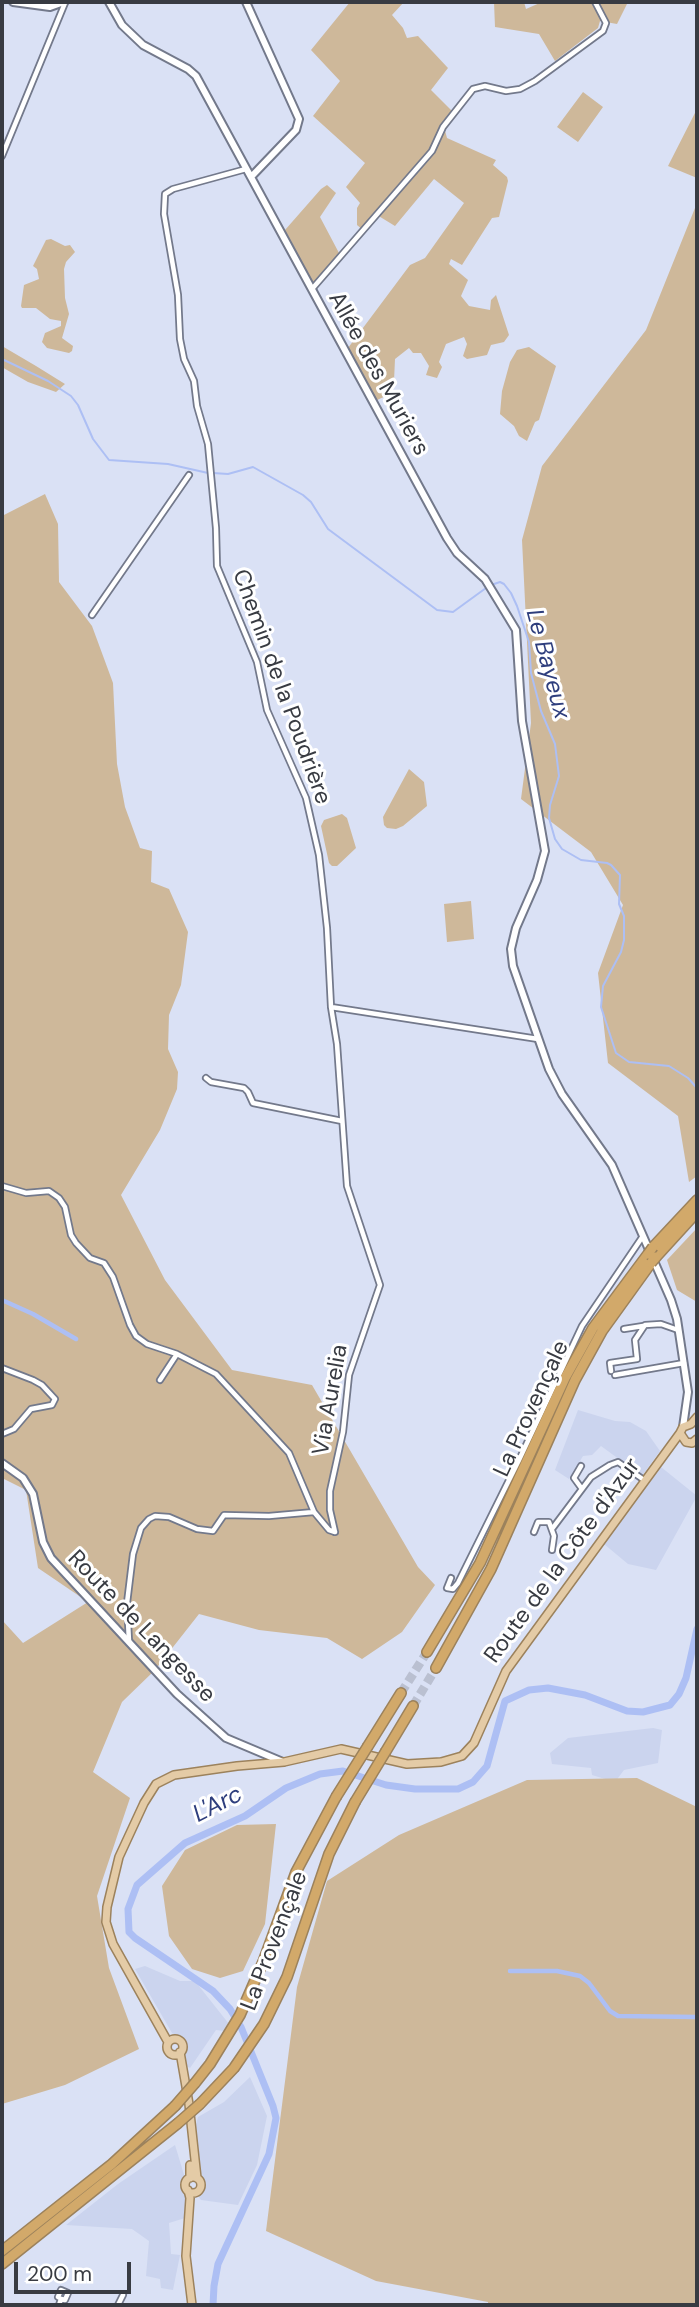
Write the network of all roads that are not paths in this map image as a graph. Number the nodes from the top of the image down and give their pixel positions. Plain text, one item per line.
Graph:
1 (13, 2) edge
2 (65, 2) edge
3 (109, 2) edge
4 (246, 2) edge
5 (595, 2) edge
6 (2, 156) edge
7 (246, 169) junction
8 (251, 177) junction
9 (312, 289) junction
10 (189, 475) dead end
11 (92, 615) dead end
12 (331, 1007) junction
13 (538, 1039) junction
14 (206, 1078) dead end
15 (342, 1121) junction
16 (2, 1186) edge
17 (697, 1200) edge
18 (697, 1212) edge
19 (643, 1236) junction
20 (652, 1255) junction
21 (379, 1277) joint
22 (643, 1326) junction
23 (624, 1329) dead end
24 (679, 1330) junction
25 (177, 1354) junction
26 (684, 1363) junction
27 (2, 1368) edge
28 (160, 1380) dead end
29 (697, 1417) edge
30 (688, 1427) edge
31 (2, 1434) edge
32 (697, 1439) edge
33 (686, 1442) junction
34 (661, 1459) junction
35 (2, 1463) edge
36 (581, 1466) dead end
37 (644, 1480) junction
38 (582, 1489) junction
39 (314, 1512) junction
40 (552, 1529) junction
41 (534, 1532) dead end
42 (552, 1550) dead end
43 (451, 1578) dead end
44 (129, 1641) junction
45 (427, 1652) tunnel mouth
46 (436, 1668) tunnel mouth
47 (401, 1693) tunnel mouth
48 (413, 1706) tunnel mouth
49 (285, 1762) junction
50 (171, 2040) junction
51 (176, 2053) junction
52 (193, 2178) junction
53 (192, 2191) junction
54 (2, 2251) edge
55 (2, 2264) edge
56 (122, 2295) dead end
57 (61, 2299) dead end
58 (59, 2305) edge
59 (118, 2305) edge
60 (192, 2305) edge

1 - 2 street
2 - 6 street
3 - 7 street
4 - 8 street
5 - 9 street
7 - 8 street, Allée des Muriers
7 - 12 street, Chemin de la Poudrière
8 - 9 street, Allée des Muriers
9 - 13 street, Allée des Muriers
10 - 11 street
12 - 13 street
12 - 15 street, Chemin de la Poudrière
13 - 19 street, Allée des Muriers
14 - 15 street
15 - 21 street, Chemin de la Poudrière
16 - 25 street
17 - 20 highway, La Provençale
18 - 20 highway, La Provençale
19 - 24 street, Allée des Muriers
19 - 43 street
20 - 45 highway, La Provençale
20 - 46 highway, La Provençale
21 - 39 street, Via Aurelia
22 - 23 street
22 - 24 street
22 - 26 street
24 - 26 street, Allée des Muriers
25 - 28 street
25 - 39 street
26 - 30 street, Allée des Muriers
27 - 31 street
29 - 30 main road, Route de la Côte d'Azur
30 - 33 main road
30 - 34 main road, Route de la Côte d'Azur
32 - 33 main road, Route de la Côte d'Azur
33 - 34 main road, Route de la Côte d'Azur
34 - 37 main road, Route de la Côte d'Azur
35 - 44 street, Route de Langesse
36 - 38 street
37 - 38 street
37 - 49 main road, Route de la Côte d'Azur
38 - 40 street
39 - 44 street
40 - 41 street
40 - 42 street
44 - 49 street, Route de Langesse
47 - 54 highway, La Provençale, bridge
48 - 55 highway, La Provençale, bridge
49 - 50 main road, Route de la Côte d'Azur
50 - 51 main road
50 - 51 main road
51 - 52 main road
52 - 53 main road
52 - 53 main road
53 - 60 main road
56 - 59 street
57 - 58 street

